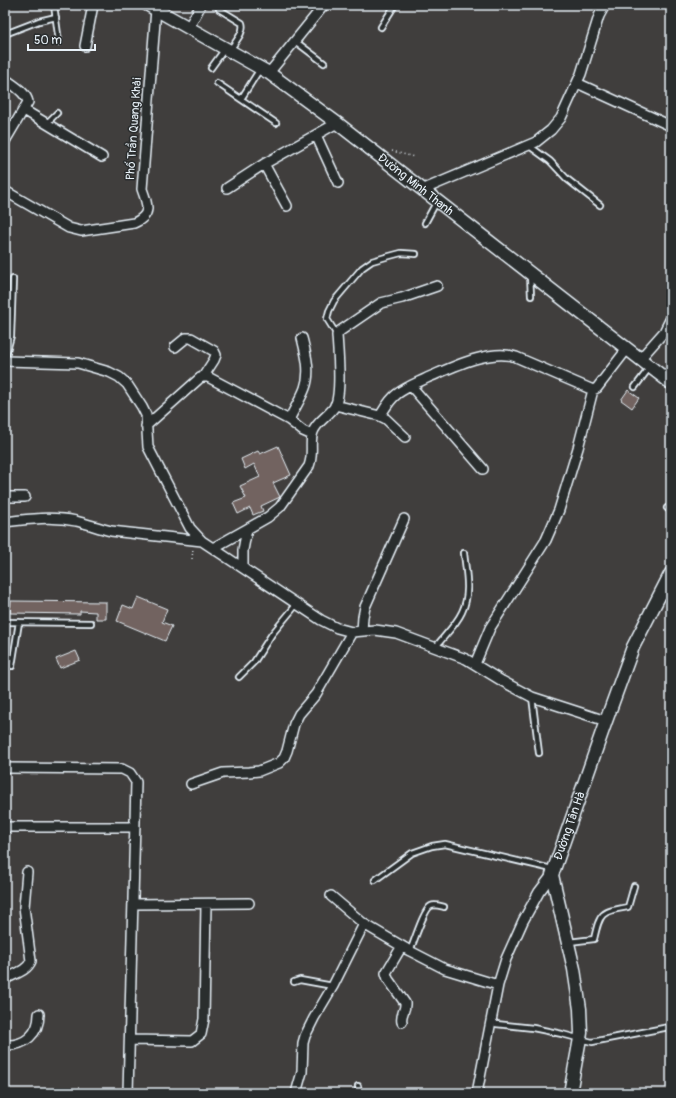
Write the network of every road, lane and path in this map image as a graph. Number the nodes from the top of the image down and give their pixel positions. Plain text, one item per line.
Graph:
1 (54, 5) edge
2 (93, 5) edge
3 (201, 5) edge
4 (324, 5) edge
5 (395, 5) edge
6 (605, 5) edge
7 (152, 7) edge
8 (218, 9) dead end
9 (56, 17) junction
10 (189, 27) junction
11 (381, 27) dead end
12 (5, 34) edge
13 (295, 41) junction
14 (59, 42) dead end
15 (85, 46) dead end
16 (227, 50) junction
17 (324, 64) dead end
18 (211, 68) dead end
19 (265, 71) junction
20 (5, 79) edge
21 (217, 83) dead end
22 (577, 83) junction
23 (241, 99) junction
24 (24, 110) junction
25 (57, 113) dead end
26 (276, 123) dead end
27 (336, 123) junction
28 (46, 124) junction
29 (671, 126) edge
30 (316, 135) junction
31 (5, 141) edge
32 (528, 145) junction
33 (102, 157) dead end
34 (264, 164) junction
35 (338, 183) dead end
36 (227, 188) dead end
37 (422, 190) junction
38 (5, 191) edge
39 (437, 201) junction
40 (600, 204) dead end
41 (287, 206) dead end
42 (425, 223) dead end
43 (416, 254) dead end
44 (530, 274) junction
45 (13, 279) dead end
46 (437, 286) dead end
47 (531, 296) dead end
48 (671, 318) edge
49 (337, 335) junction
50 (302, 338) dead end
51 (176, 347) dead end
52 (627, 349) junction
53 (5, 358) edge
54 (640, 359) junction
55 (5, 361) edge
56 (650, 367) junction
57 (203, 377) junction
58 (671, 383) edge
59 (411, 386) junction
60 (635, 387) dead end
61 (593, 390) junction
62 (335, 406) junction
63 (380, 416) junction
64 (289, 420) junction
65 (146, 426) junction
66 (312, 436) junction
67 (405, 437) dead end
68 (483, 469) dead end
69 (5, 497) edge
70 (25, 497) dead end
71 (404, 519) dead end
72 (5, 522) edge
73 (247, 529) junction
74 (202, 541) junction
75 (213, 548) junction
76 (464, 553) dead end
77 (243, 568) junction
78 (671, 573) edge
79 (666, 595) edge
80 (297, 604) junction
81 (5, 622) edge
82 (19, 622) junction
83 (91, 623) dead end
84 (362, 631) junction
85 (352, 632) junction
86 (435, 648) junction
87 (476, 664) junction
88 (12, 666) dead end
89 (239, 677) dead end
90 (532, 697) junction
91 (606, 721) junction
92 (539, 754) dead end
93 (5, 768) edge
94 (192, 784) dead end
95 (5, 827) edge
96 (135, 827) junction
97 (27, 872) dead end
98 (553, 872) junction
99 (375, 880) dead end
100 (634, 886) dead end
101 (331, 896) dead end
102 (250, 903) dead end
103 (133, 904) junction
104 (206, 904) junction
105 (444, 907) dead end
106 (364, 924) junction
107 (567, 942) junction
108 (402, 946) junction
109 (410, 951) junction
110 (5, 979) edge
111 (294, 982) dead end
112 (498, 985) junction
113 (333, 986) junction
114 (39, 1014) dead end
115 (492, 1019) junction
116 (402, 1022) dead end
117 (669, 1027) dead end
118 (580, 1038) junction
119 (130, 1040) junction
120 (5, 1045) edge
121 (358, 1086) dead end
122 (128, 1093) edge
123 (296, 1093) edge
124 (359, 1093) edge
125 (478, 1093) edge
126 (570, 1093) edge

1 - 9 lane
2 - 15 street
3 - 10 street
4 - 13 street
5 - 11 lane
6 - 22 street
7 - 10 street, Đường Minh Thanh
7 - 38 street, Phố Trần Quang Khải
8 - 16 lane
9 - 12 lane
9 - 14 lane
10 - 16 street, Đường Minh Thanh
13 - 17 lane
13 - 19 street
16 - 18 lane
16 - 19 street, Đường Minh Thanh
19 - 23 lane
19 - 27 street, Đường Minh Thanh
20 - 24 street
21 - 23 lane
22 - 29 street
22 - 32 street
23 - 26 lane
24 - 28 street
24 - 31 street
25 - 28 lane
27 - 30 street
27 - 37 street, Đường Minh Thanh
28 - 33 street
30 - 34 street
30 - 35 street
32 - 37 street
32 - 40 lane
34 - 36 street
34 - 41 street
37 - 39 street, Đường Minh Thanh
39 - 42 lane
39 - 44 street, Đường Minh Thanh
43 - 49 lane
44 - 47 lane
44 - 52 street, Đường Minh Thanh
45 - 53 lane
46 - 49 street
48 - 54 street
49 - 62 street
50 - 64 street
51 - 57 street
52 - 54 street, Đường Minh Thanh
52 - 61 street
54 - 56 street, Đường Minh Thanh
55 - 65 street
56 - 58 street, Đường Minh Thanh
56 - 60 lane
57 - 64 street
57 - 65 street
59 - 61 street
59 - 63 street
59 - 68 street
61 - 87 street
62 - 63 street
62 - 66 street
63 - 67 street
64 - 66 street
65 - 74 street
66 - 73 street
69 - 70 street
71 - 84 street
72 - 74 street
73 - 75 street
73 - 77 street
74 - 75 street
75 - 77 street
76 - 86 lane
77 - 80 street
78 - 79 street, Đường Tân Hà
79 - 91 street, Đường Tân Hà
80 - 85 street
80 - 89 lane
81 - 82 lane
82 - 83 lane
82 - 88 lane
84 - 85 street
84 - 86 street
85 - 94 street
86 - 87 street
87 - 90 street
90 - 91 street
90 - 92 lane
91 - 98 street, Đường Tân Hà
93 - 96 street
95 - 96 street
96 - 103 street
97 - 110 street
98 - 99 lane
98 - 107 street, Đường Tân Hà
98 - 112 street
100 - 107 lane
101 - 106 street
102 - 104 street
103 - 104 street
103 - 119 street
104 - 119 street
105 - 109 lane
106 - 108 street
106 - 113 street
107 - 118 street, Đường Tân Hà
108 - 109 street
108 - 116 street
109 - 112 street
111 - 113 lane
112 - 115 street
113 - 123 street
114 - 120 street
115 - 118 lane
115 - 125 street
117 - 118 lane
118 - 126 street, Đường Tân Hà
119 - 122 street
121 - 124 lane

